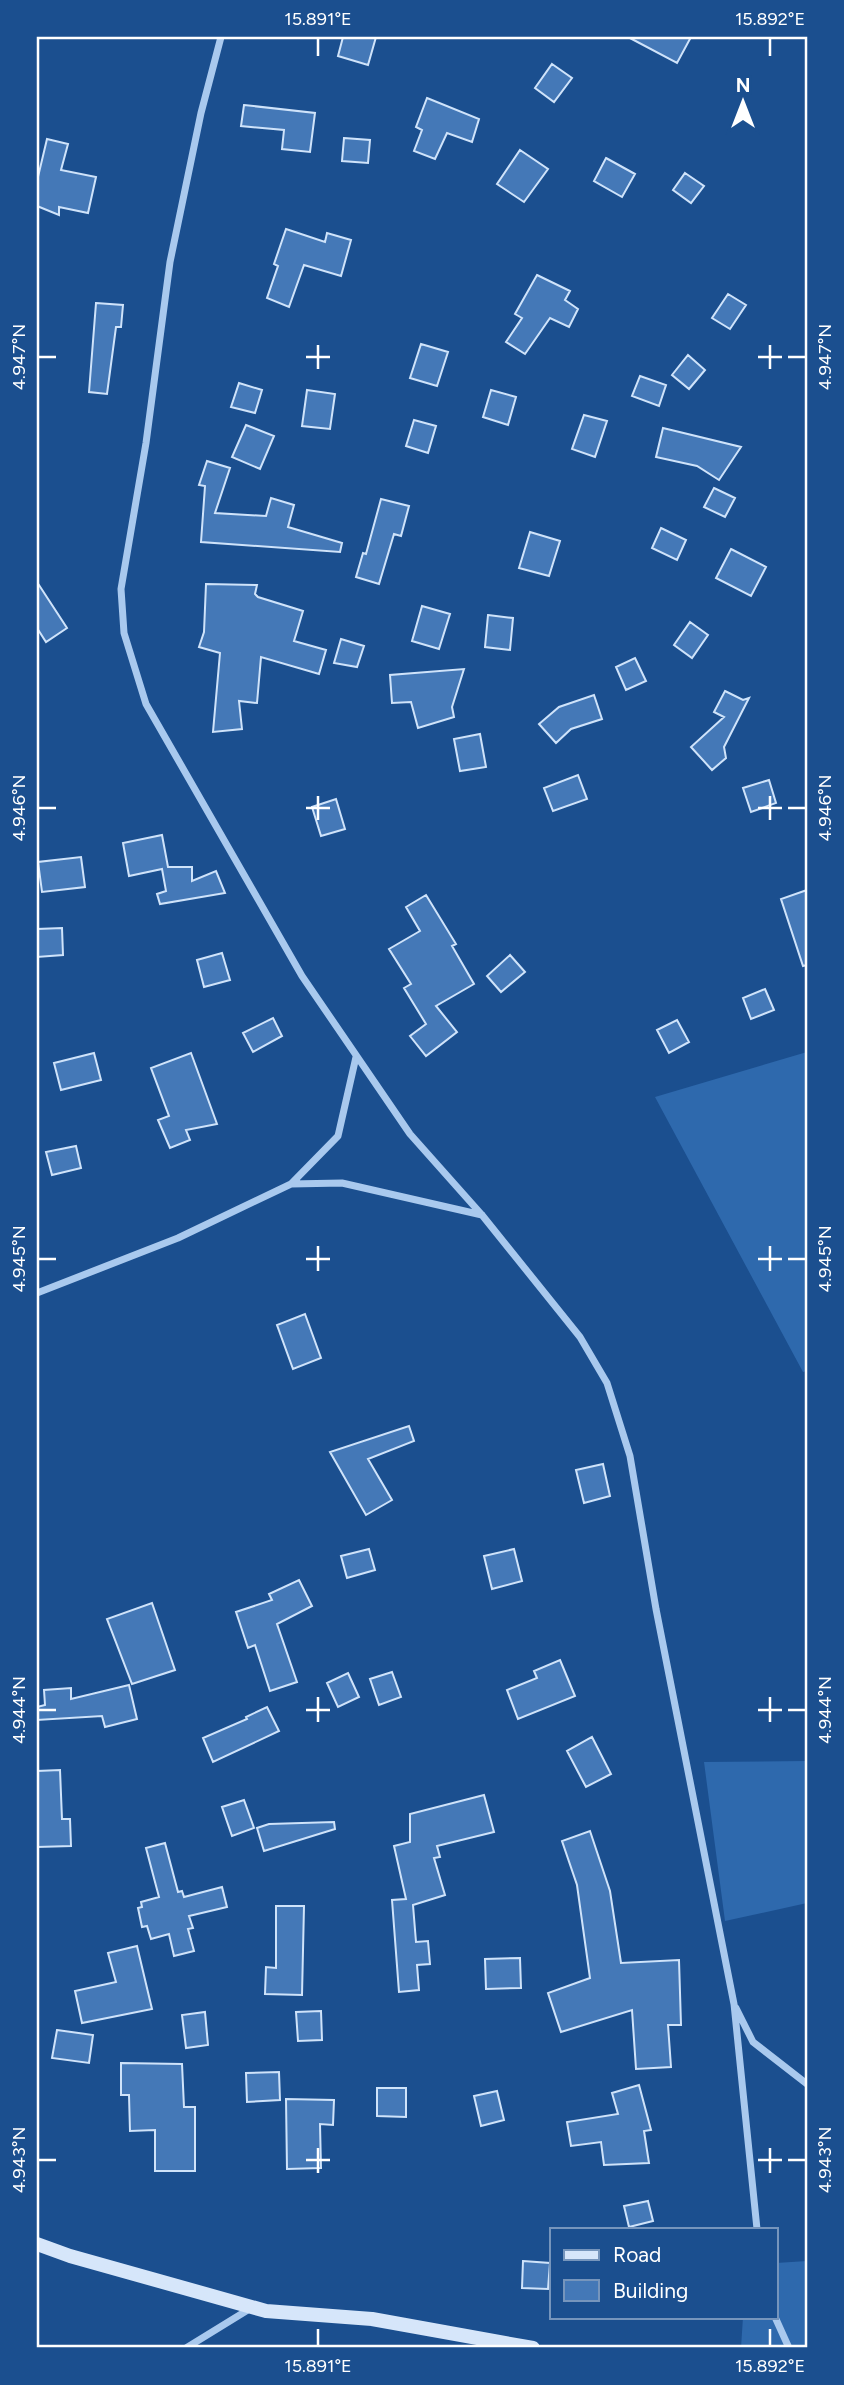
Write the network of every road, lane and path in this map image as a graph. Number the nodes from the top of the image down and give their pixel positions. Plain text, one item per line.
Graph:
1 (221, 37) edge
2 (356, 1057) junction
3 (291, 1184) junction
4 (482, 1214) junction
5 (37, 1293) edge
6 (734, 2004) junction
7 (807, 2084) edge
8 (757, 2228) edge
9 (37, 2244) edge
10 (253, 2307) junction
11 (775, 2318) edge
12 (186, 2348) edge
13 (533, 2348) edge
14 (789, 2348) edge

1 - 2 street
2 - 3 street
2 - 4 street
3 - 4 street
3 - 5 street
4 - 6 street
6 - 7 street
6 - 8 street
9 - 10 main road
10 - 12 street
10 - 13 main road
11 - 14 street

